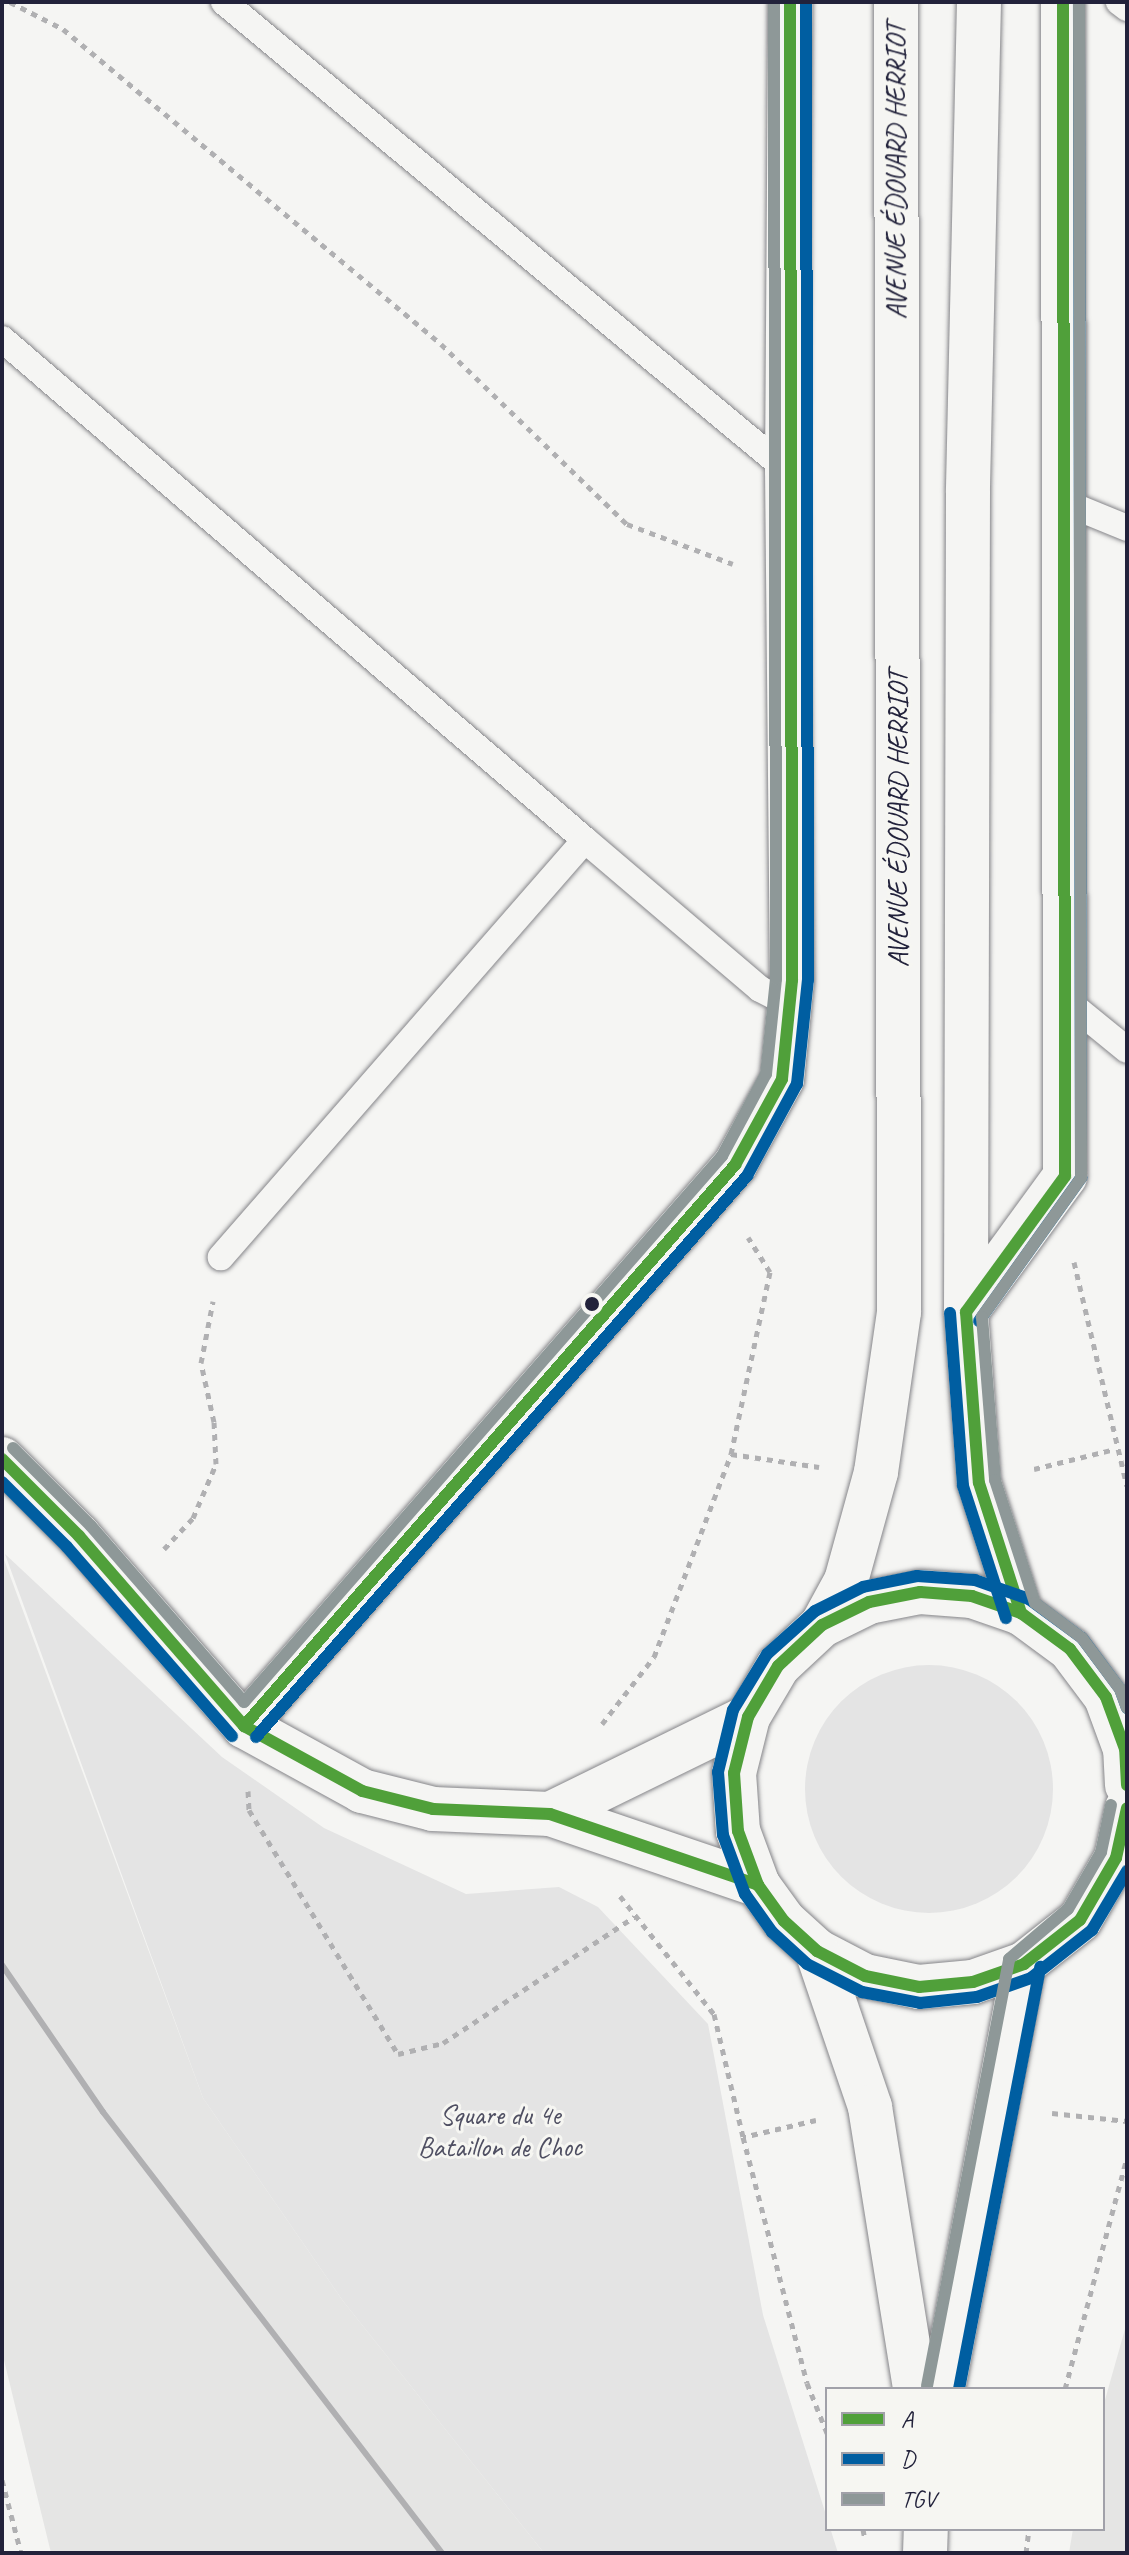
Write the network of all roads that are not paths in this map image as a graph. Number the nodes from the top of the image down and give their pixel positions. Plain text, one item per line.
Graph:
1 (224, 2) edge
2 (790, 2) edge
3 (896, 2) edge
4 (979, 2) edge
5 (1063, 2) edge
6 (1119, 2) edge
7 (1127, 8) edge
8 (2, 339) edge
9 (787, 470) junction
10 (1061, 501) junction
11 (1127, 528) edge
12 (585, 840) junction
13 (1067, 1001) junction
14 (790, 1004) junction
15 (1127, 1050) edge
16 (221, 1257) road end
17 (966, 1312) junction
18 (2, 1459) edge
19 (2, 1505) edge
20 (79, 1536) junction
21 (1021, 1613) junction
22 (822, 1625) junction
23 (1117, 1701) edge
24 (748, 1717) junction
25 (244, 1726) junction
26 (1127, 1785) edge
27 (1127, 1808) edge
28 (550, 1814) junction
29 (1122, 1856) edge
30 (758, 1885) junction
31 (817, 1951) junction
32 (1024, 1964) junction
33 (915, 2387) edge
34 (943, 2387) edge
35 (926, 2531) edge
36 (925, 2553) edge

1 - 9 lane
2 - 9 main road
3 - 22 main road, AVENUE ÉDOUARD HERRIOT
4 - 17 main road
5 - 10 main road
6 - 7 lane
8 - 12 lane
9 - 14 main road
10 - 11 lane
10 - 13 main road
12 - 14 lane
12 - 16 lane
13 - 15 lane
13 - 17 main road
14 - 25 main road
17 - 21 main road
18 - 20 main road
19 - 20 main road
20 - 25 main road
21 - 22 main road
21 - 23 main road
22 - 24 main road
23 - 26 main road
24 - 28 main road
24 - 30 main road
25 - 28 main road
27 - 29 main road
28 - 30 main road
29 - 32 main road
30 - 31 main road
31 - 32 main road
31 - 33 main road
32 - 34 main road
35 - 36 main road

